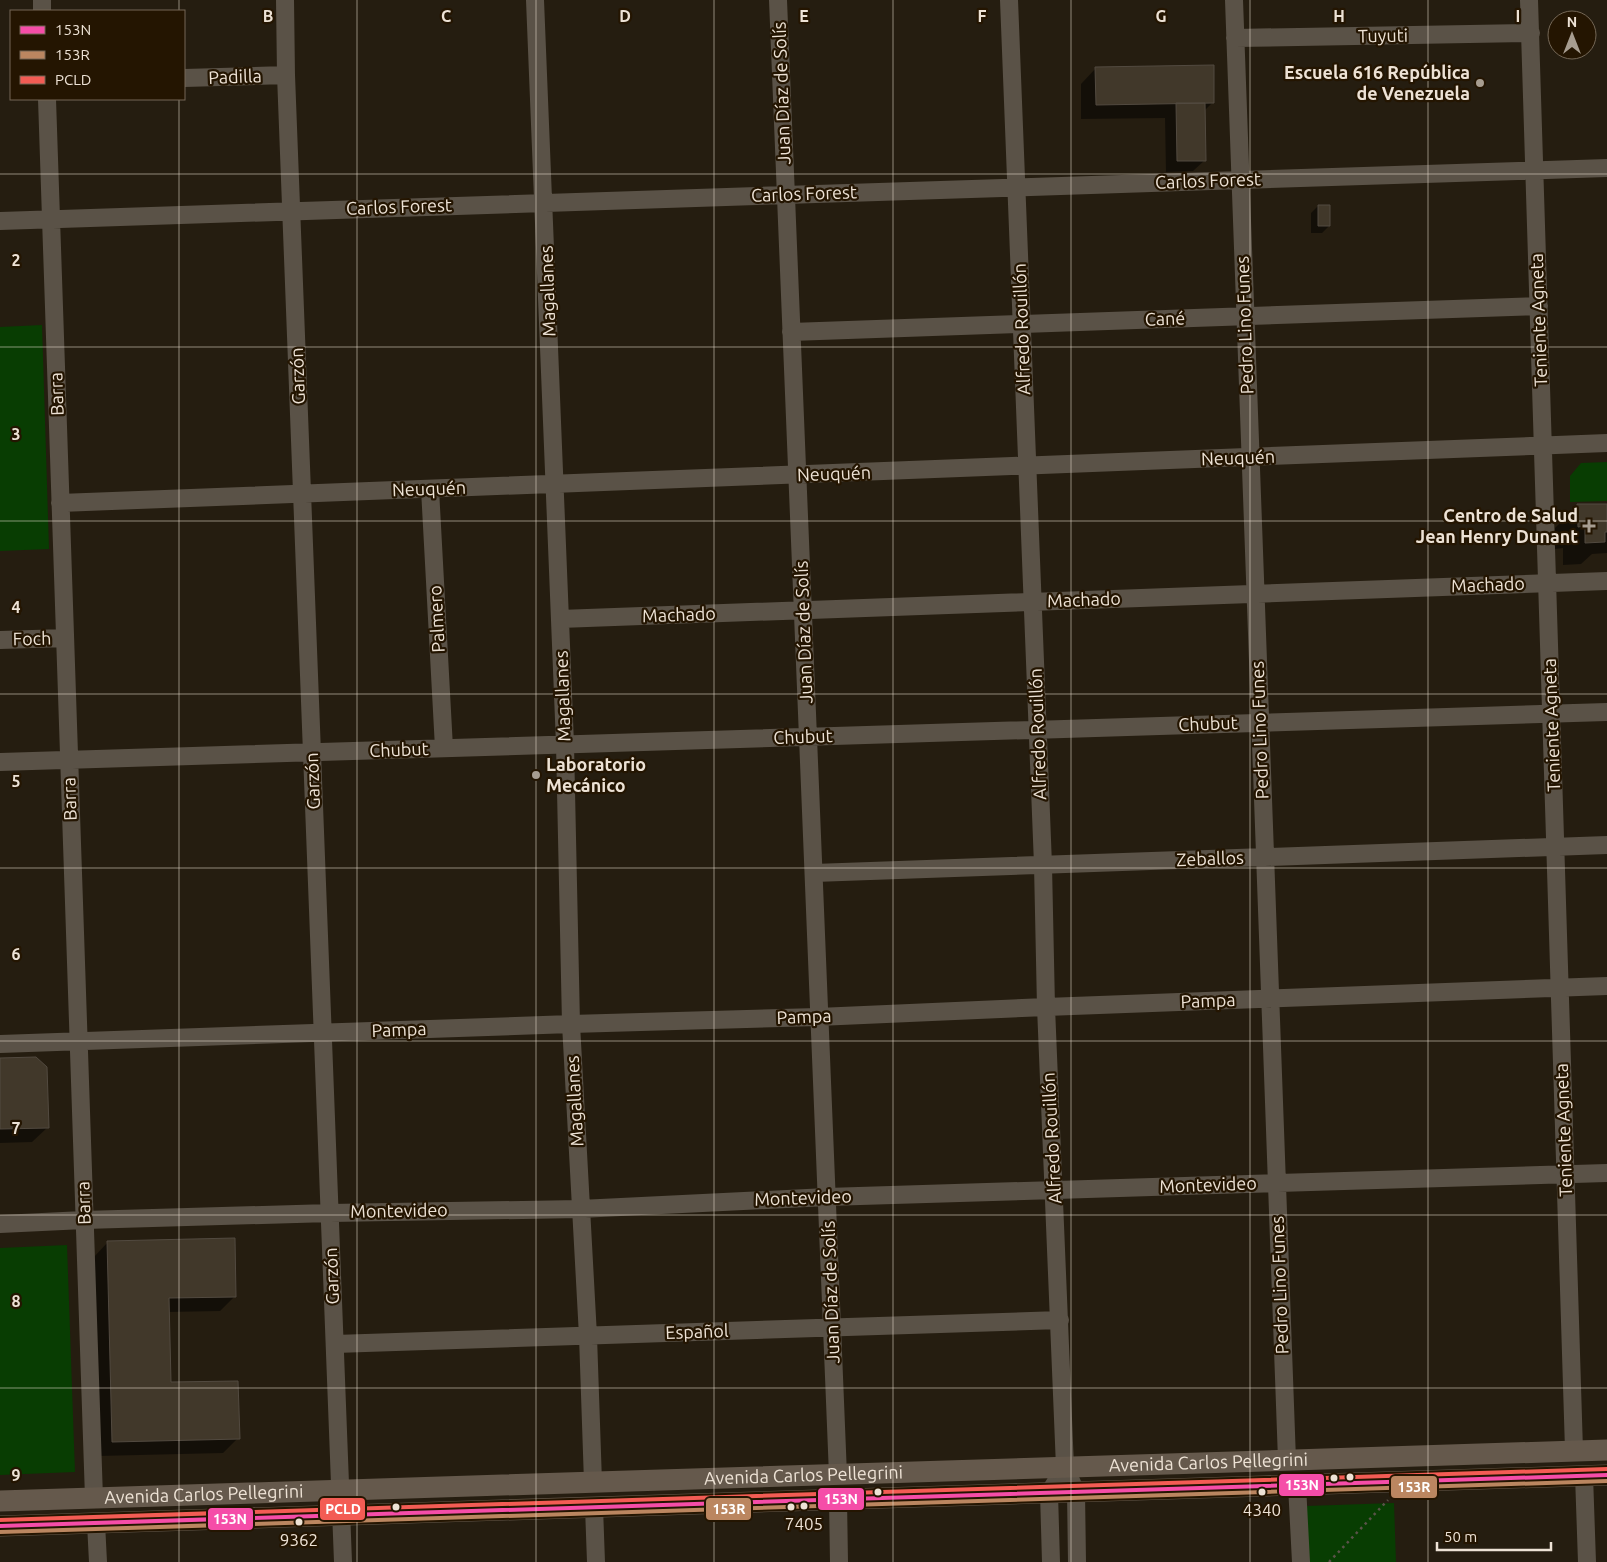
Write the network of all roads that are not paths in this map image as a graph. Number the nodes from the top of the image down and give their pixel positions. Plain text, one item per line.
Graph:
1 (285, 0) edge
2 (536, 0) edge
3 (778, 0) edge
4 (1009, 0) edge
5 (1234, 0) edge
6 (1529, 0) edge
7 (1530, 33) junction
8 (1235, 38) junction
9 (286, 75) junction
10 (185, 78) edge
11 (47, 100) edge
12 (1607, 168) edge
13 (1535, 170) junction
14 (1240, 180) junction
15 (1017, 187) junction
16 (786, 195) junction
17 (544, 203) junction
18 (291, 211) junction
19 (51, 219) junction
20 (0, 220) edge
21 (1539, 306) junction
22 (1245, 316) junction
23 (1022, 324) junction
24 (791, 332) junction
25 (1607, 443) edge
26 (1543, 445) junction
27 (1250, 458) junction
28 (1027, 466) junction
29 (797, 475) junction
30 (555, 484) junction
31 (430, 489) junction
32 (302, 494) junction
33 (60, 504) junction
34 (1607, 581) edge
35 (1547, 583) junction
36 (1255, 594) junction
37 (1032, 602) junction
38 (803, 610) junction
39 (560, 619) junction
40 (65, 638) junction
41 (0, 640) edge
42 (1607, 712) edge
43 (1552, 714) junction
44 (1260, 723) junction
45 (1037, 730) junction
46 (808, 737) junction
47 (565, 744) junction
48 (444, 748) junction
49 (312, 752) junction
50 (69, 760) junction
51 (0, 762) edge
52 (1607, 845) edge
53 (1556, 847) junction
54 (1265, 857) junction
55 (1042, 865) junction
56 (814, 873) junction
57 (1607, 986) edge
58 (1559, 987) junction
59 (1269, 999) junction
60 (1046, 1007) junction
61 (818, 1017) junction
62 (572, 1024) junction
63 (323, 1032) junction
64 (78, 1042) junction
65 (0, 1044) edge
66 (1607, 1173) edge
67 (1566, 1174) junction
68 (1277, 1183) junction
69 (1055, 1190) junction
70 (827, 1197) junction
71 (580, 1208) junction
72 (330, 1212) junction
73 (84, 1220) junction
74 (0, 1224) edge
75 (1060, 1320) junction
76 (832, 1328) junction
77 (588, 1336) junction
78 (335, 1344) junction
79 (1574, 1450) junction
80 (1607, 1450) edge
81 (1287, 1460) junction
82 (1065, 1467) junction
83 (838, 1474) junction
84 (1607, 1474) edge
85 (1584, 1475) junction
86 (593, 1482) junction
87 (1297, 1485) junction
88 (340, 1490) junction
89 (1049, 1492) junction
90 (1076, 1492) junction
91 (94, 1498) junction
92 (838, 1499) junction
93 (0, 1501) edge
94 (594, 1507) junction
95 (341, 1515) junction
96 (96, 1523) junction
97 (0, 1526) edge
98 (98, 1562) edge
99 (343, 1562) edge
100 (596, 1562) edge
101 (839, 1562) edge
102 (1051, 1562) edge
103 (1078, 1562) edge
104 (1301, 1562) edge
105 (1587, 1562) edge

1 - 9 street, Garzón
2 - 17 street, Magallanes
3 - 16 street, Juan Díaz de Solís
4 - 15 street, Alfredo Rouillón
5 - 8 street, Pedro Lino Funes
6 - 7 street, Teniente Agneta
7 - 8 street, Tuyuti
7 - 13 street, Teniente Agneta
8 - 14 street, Pedro Lino Funes
9 - 10 street, Padilla
9 - 18 street, Garzón
11 - 19 street, Barra
12 - 13 street, Carlos Forest
13 - 14 street, Carlos Forest
13 - 21 street, Teniente Agneta
14 - 15 street, Carlos Forest
14 - 22 street, Pedro Lino Funes
15 - 16 street, Carlos Forest
15 - 23 street, Alfredo Rouillón
16 - 17 street, Carlos Forest
16 - 24 street, Juan Díaz de Solís
17 - 18 street, Carlos Forest
17 - 30 street, Magallanes
18 - 19 street, Carlos Forest
18 - 32 street, Garzón
19 - 20 street, Carlos Forest
19 - 33 street, Barra
21 - 22 street, Cané
21 - 26 street, Teniente Agneta
22 - 23 street, Cané
22 - 27 street, Pedro Lino Funes
23 - 24 street, Cané
23 - 28 street, Alfredo Rouillón
24 - 29 street, Juan Díaz de Solís
25 - 26 street, Neuquén
26 - 27 street, Neuquén
26 - 35 street, Teniente Agneta
27 - 28 street, Neuquén
27 - 36 street, Pedro Lino Funes
28 - 29 street, Neuquén
28 - 37 street, Alfredo Rouillón
29 - 30 street, Neuquén
29 - 38 street, Juan Díaz de Solís
30 - 31 street, Neuquén
30 - 39 street, Magallanes
31 - 32 street, Neuquén
31 - 48 street, Palmero
32 - 33 street, Neuquén
32 - 49 street, Garzón
33 - 40 street, Barra
34 - 35 street, Machado
35 - 36 street, Machado
35 - 43 street, Teniente Agneta
36 - 37 street, Machado
36 - 44 street, Pedro Lino Funes
37 - 38 street, Machado
37 - 45 street, Alfredo Rouillón
38 - 39 street, Machado
38 - 46 street, Juan Díaz de Solís
39 - 47 street, Magallanes
40 - 41 street, Foch
40 - 50 street, Barra
42 - 43 street, Chubut
43 - 44 street, Chubut
43 - 53 street, Teniente Agneta
44 - 45 street, Chubut
44 - 54 street, Pedro Lino Funes
45 - 46 street, Chubut
45 - 55 street, Alfredo Rouillón
46 - 47 street, Chubut
46 - 56 street, Juan Díaz de Solís
47 - 48 street, Chubut
47 - 62 street, Magallanes
48 - 49 street, Chubut
49 - 50 street, Chubut
49 - 63 street, Garzón
50 - 51 street, Chubut
50 - 64 street, Barra
52 - 53 street, Zeballos
53 - 54 street, Zeballos
53 - 58 street, Teniente Agneta
54 - 55 street, Zeballos
54 - 59 street, Pedro Lino Funes
55 - 56 street, Zeballos
55 - 60 street, Alfredo Rouillón
56 - 61 street, Juan Díaz de Solís
57 - 58 street, Pampa
58 - 59 street, Pampa
58 - 67 street, Teniente Agneta
59 - 60 street, Pampa
59 - 68 street, Pedro Lino Funes
60 - 61 street, Pampa
60 - 69 street, Alfredo Rouillón
61 - 62 street, Pampa
61 - 70 street, Juan Díaz de Solís
62 - 63 street, Pampa
62 - 71 street, Magallanes
63 - 64 street, Pampa
63 - 72 street, Garzón
64 - 65 street, Pampa
64 - 73 street, Barra
66 - 67 street, Montevideo
67 - 68 street, Montevideo
67 - 79 street, Teniente Agneta
68 - 69 street, Montevideo
68 - 81 street, Pedro Lino Funes
69 - 70 street, Montevideo
69 - 75 street, Alfredo Rouillón
70 - 71 street, Montevideo
70 - 76 street, Juan Díaz de Solís
71 - 72 street, Montevideo
71 - 77 street, Magallanes
72 - 73 street, Montevideo
72 - 78 street, Garzón
73 - 74 street, Montevideo
73 - 91 street, Barra
75 - 76 street, Español
75 - 82 street, Alfredo Rouillón
76 - 77 street, Español
76 - 83 street, Juan Díaz de Solís
77 - 78 street, Español
77 - 86 street, Magallanes
78 - 88 street, Garzón
79 - 80 main road, Avenida Carlos Pellegrini
79 - 81 main road, Avenida Carlos Pellegrini
81 - 82 main road, Avenida Carlos Pellegrini
82 - 83 main road, Avenida Carlos Pellegrini
82 - 89 street
82 - 90 street
83 - 86 main road, Avenida Carlos Pellegrini
84 - 85 main road, Avenida Carlos Pellegrini
85 - 87 main road, Avenida Carlos Pellegrini
85 - 105 street
86 - 88 main road, Avenida Carlos Pellegrini
87 - 90 main road, Avenida Carlos Pellegrini
87 - 104 street
88 - 91 main road, Avenida Carlos Pellegrini
88 - 95 street, Garzón
89 - 90 main road, Avenida Carlos Pellegrini
89 - 92 main road, Avenida Carlos Pellegrini
89 - 102 street
90 - 103 street
91 - 93 main road, Avenida Carlos Pellegrini
92 - 94 main road, Avenida Carlos Pellegrini
92 - 101 street
94 - 95 main road, Avenida Carlos Pellegrini
94 - 100 street
95 - 96 main road, Avenida Carlos Pellegrini
95 - 99 street, Garzón
96 - 97 main road, Avenida Carlos Pellegrini
96 - 98 street

